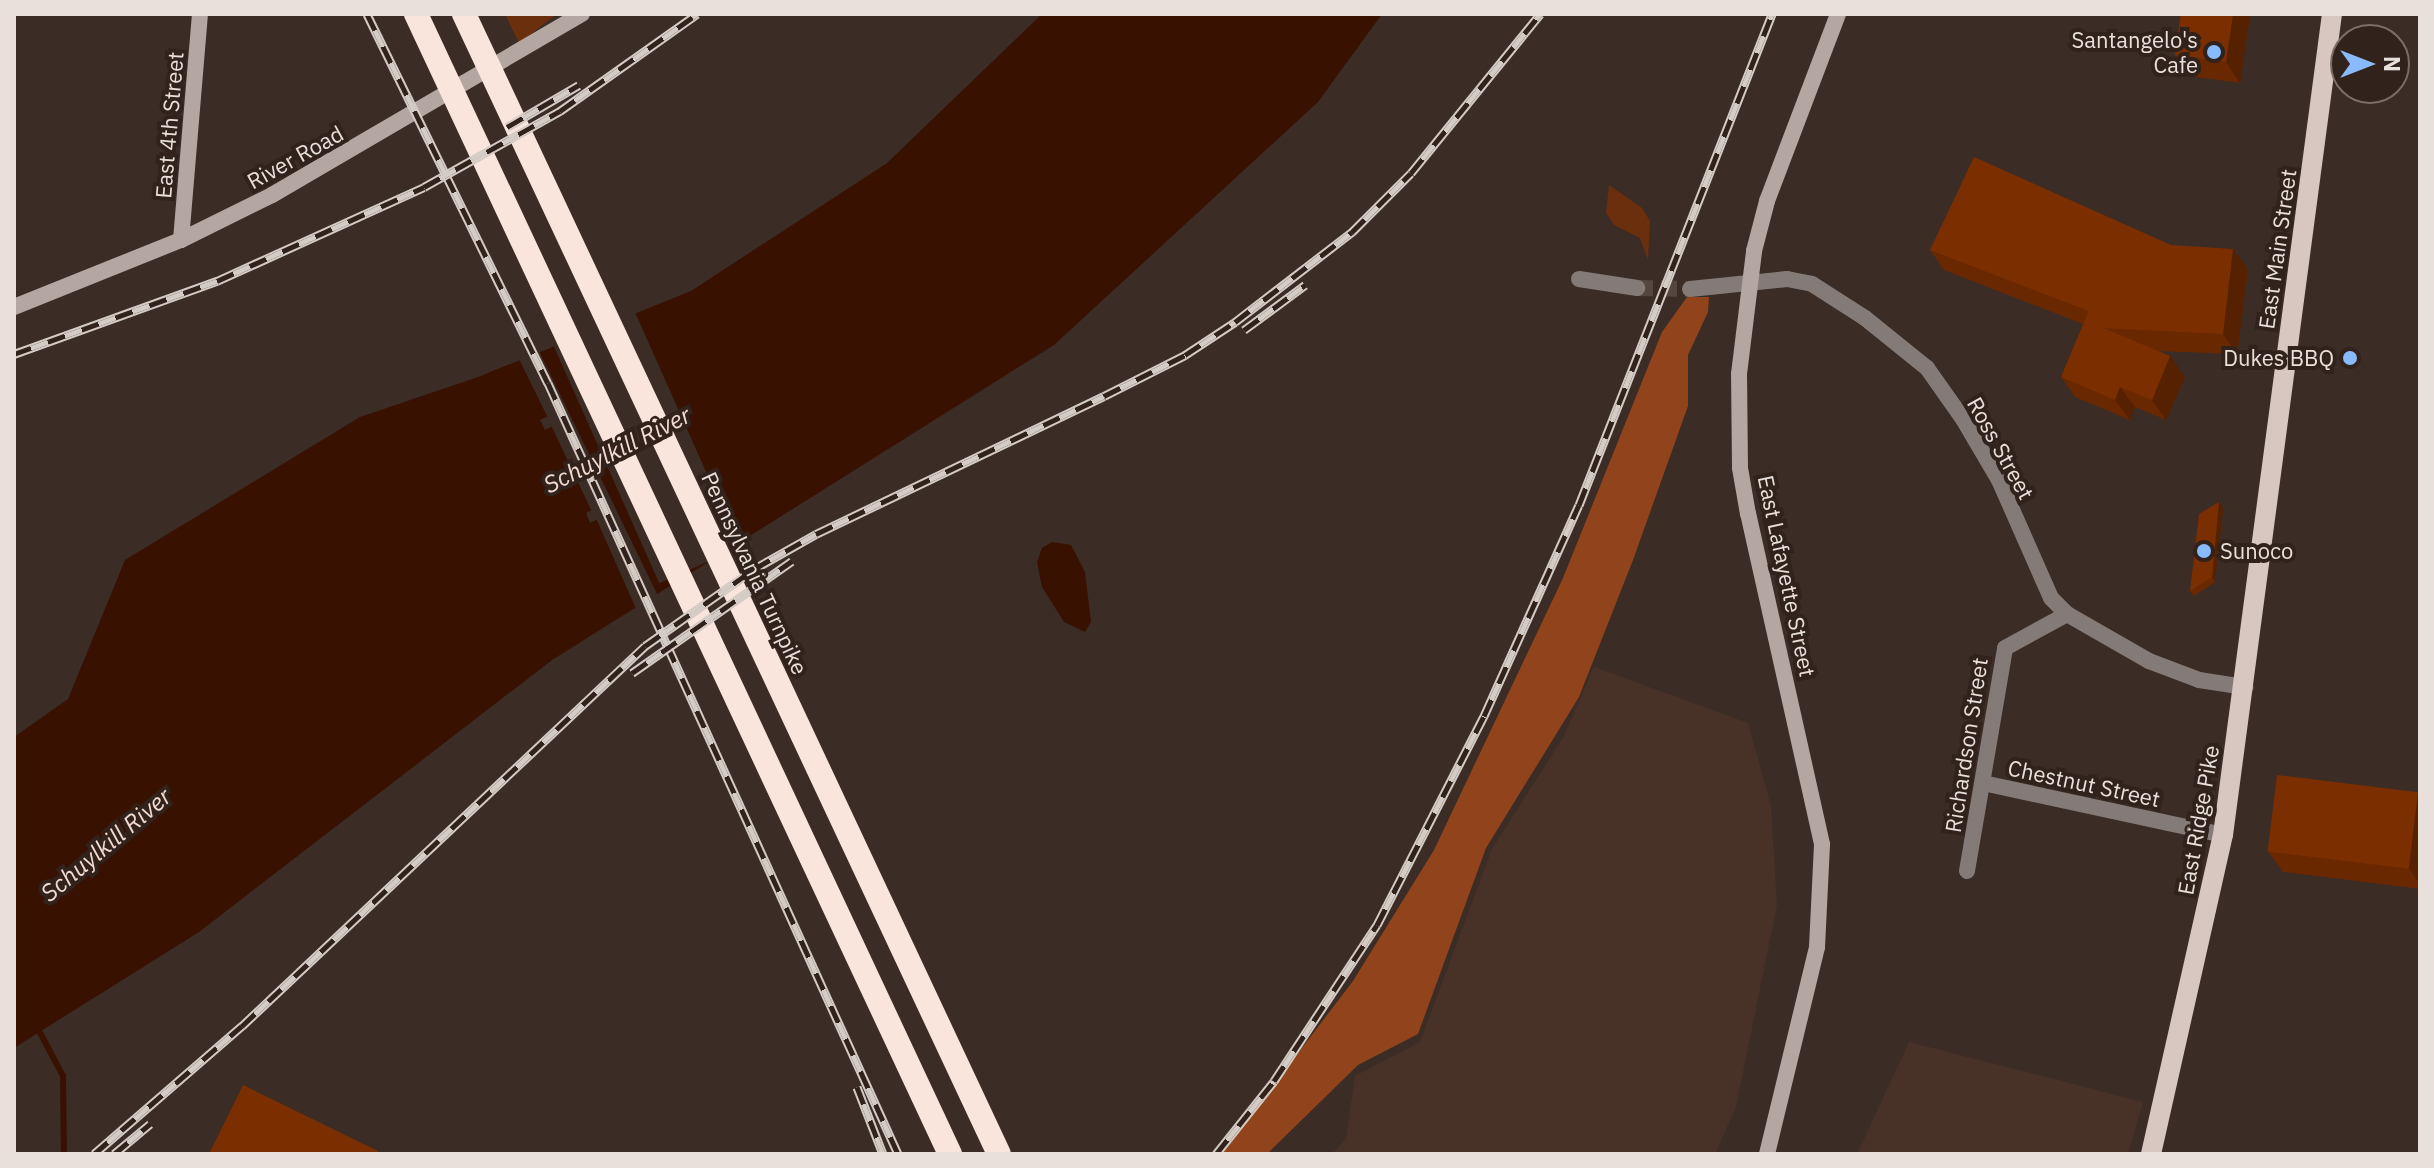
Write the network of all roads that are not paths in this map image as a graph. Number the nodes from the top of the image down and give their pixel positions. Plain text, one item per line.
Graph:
1 (200, 14) edge
2 (416, 14) edge
3 (464, 14) edge
4 (582, 14) edge
5 (1838, 14) edge
6 (2332, 14) edge
7 (181, 240) junction
8 (1579, 279) dead end
9 (1637, 288) tunnel mouth
10 (1690, 289) tunnel mouth
11 (14, 307) edge
12 (2269, 490) joint
13 (2067, 614) junction
14 (2245, 687) junction
15 (1983, 783) junction
16 (2223, 835) junction
17 (1967, 871) dead end
18 (950, 1154) edge
19 (999, 1154) edge
20 (1767, 1154) edge
21 (2151, 1154) edge

1 - 7 street, East 4th Street
2 - 18 highway
3 - 19 highway, Pennsylvania Turnpike
4 - 7 street, River Road
5 - 20 street, East Lafayette Street
6 - 12 main road, East Main Street
7 - 11 street, River Road
8 - 9 street
10 - 13 street, Ross Street
12 - 14 main road, East Ridge Pike
13 - 14 street, Ross Street
13 - 15 street, Richardson Street
14 - 16 main road, East Ridge Pike
15 - 16 street, Chestnut Street
15 - 17 street, Richardson Street
16 - 21 main road, East Ridge Pike

